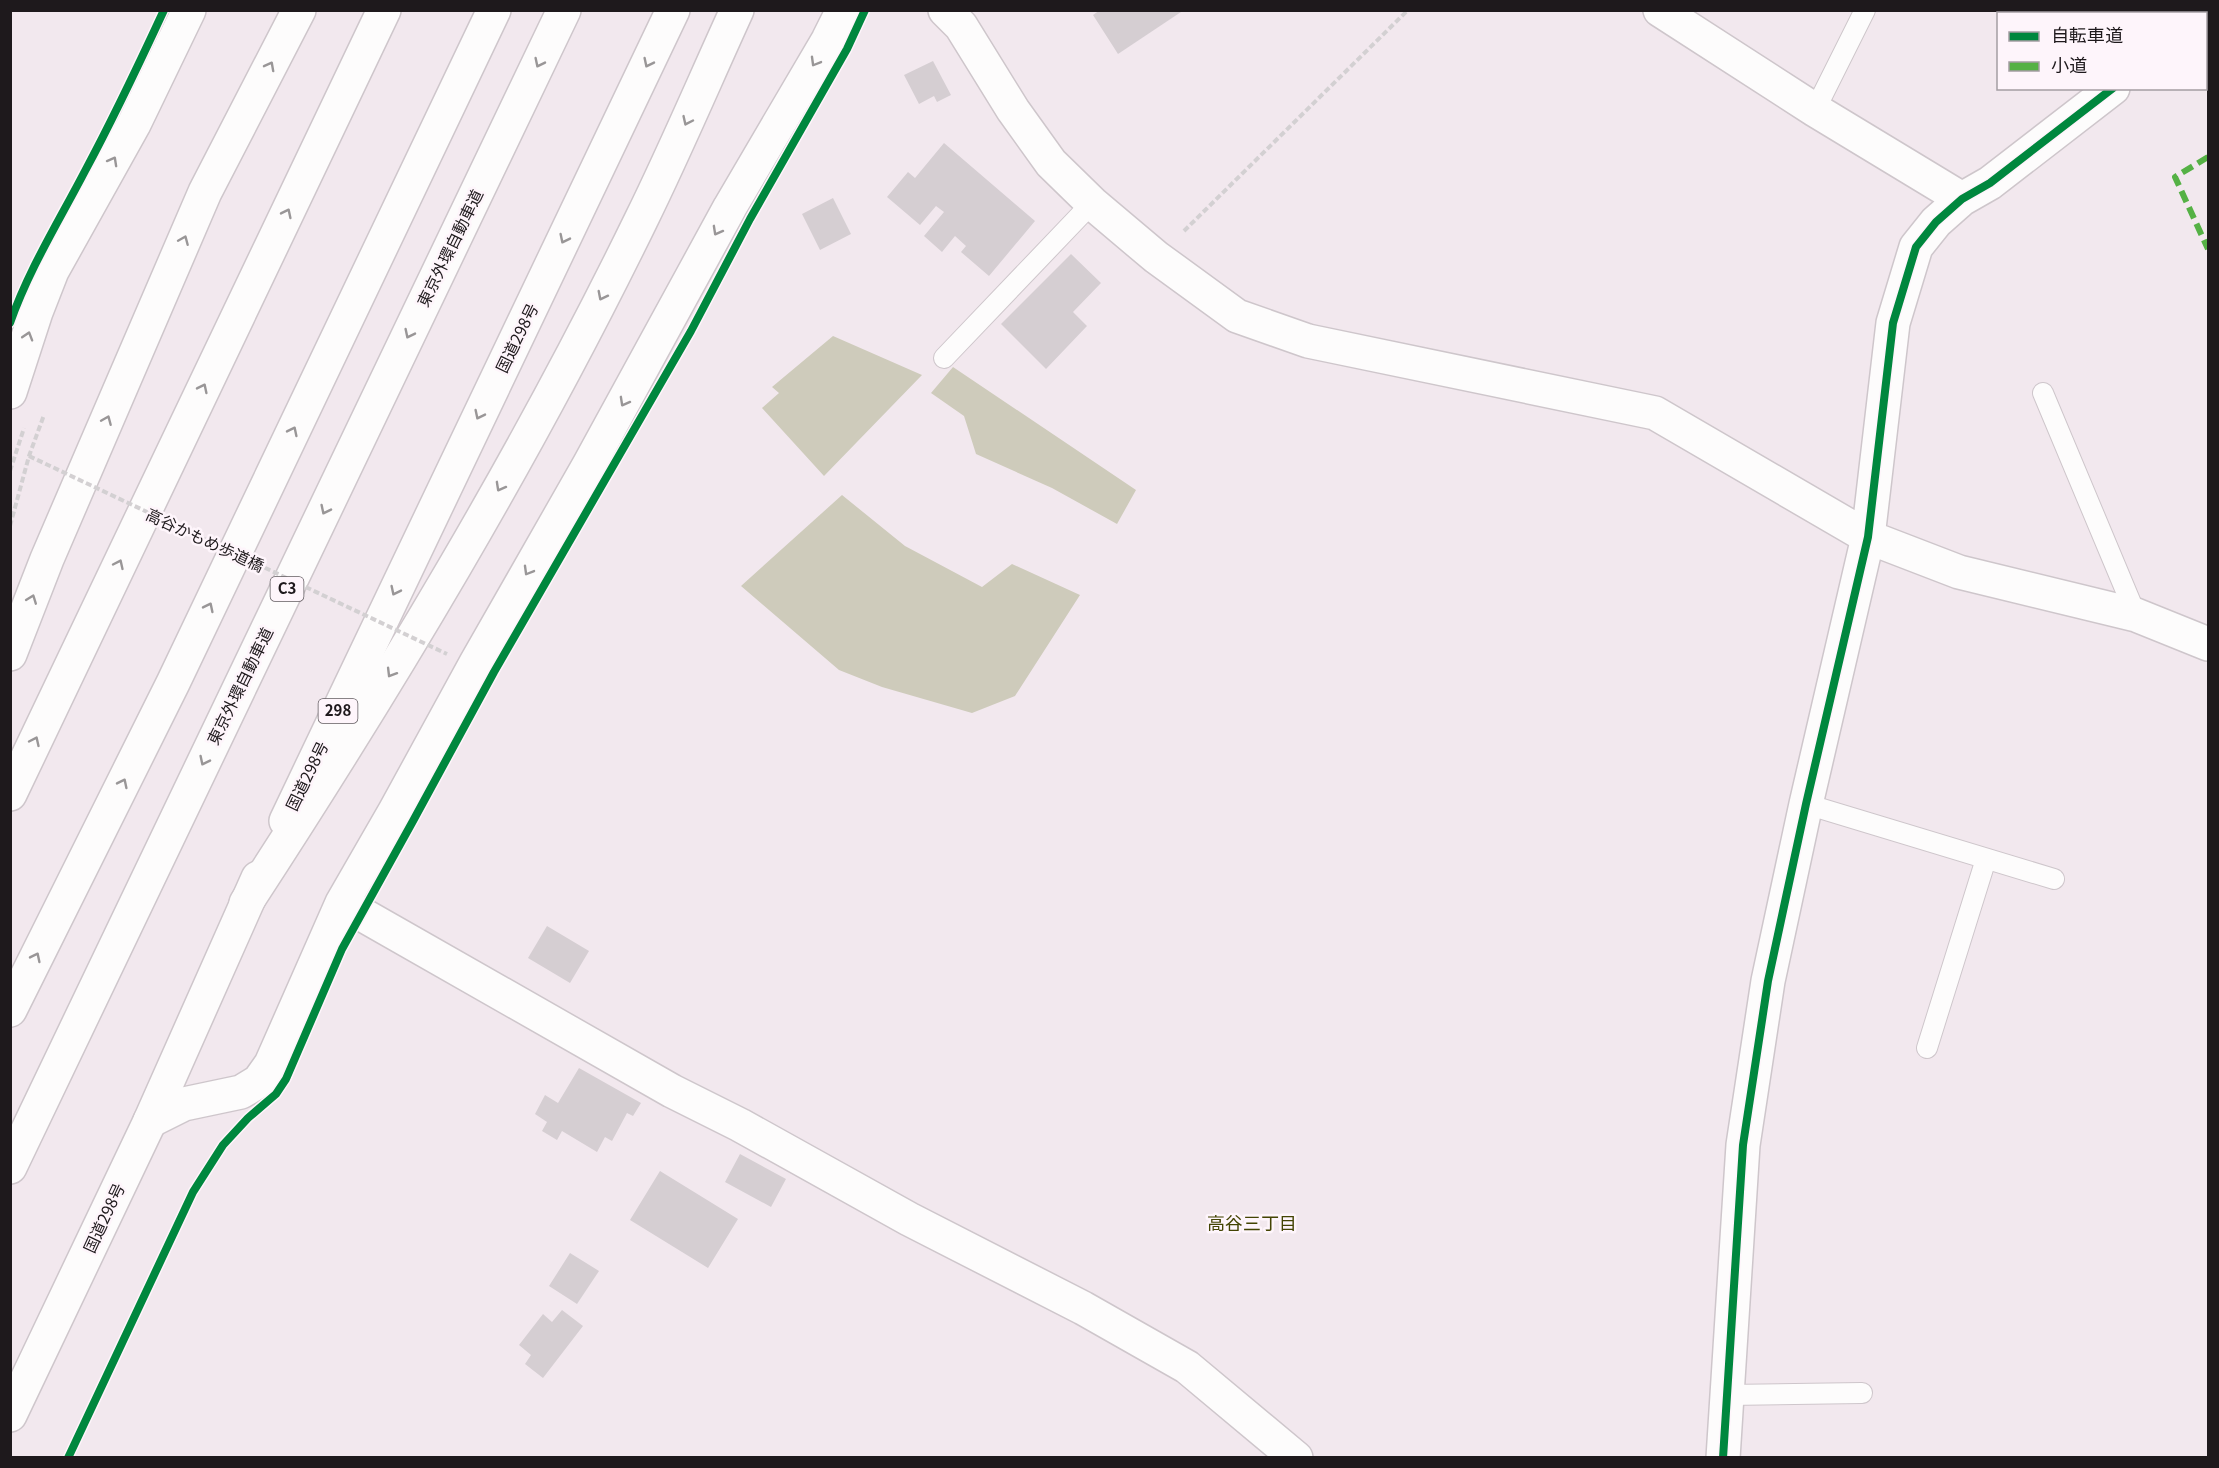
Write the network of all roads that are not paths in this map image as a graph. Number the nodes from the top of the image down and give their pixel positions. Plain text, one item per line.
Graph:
1 (189, 10) edge
2 (299, 10) edge
3 (384, 10) edge
4 (494, 10) edge
5 (564, 10) edge
6 (673, 10) edge
7 (737, 10) edge
8 (843, 10) edge
9 (945, 10) edge
10 (1660, 10) edge
11 (1865, 10) edge
12 (2110, 90) edge
13 (1815, 110) junction
14 (1962, 199) junction
15 (1092, 203) junction
16 (944, 358) dead end
17 (10, 392) edge
18 (2043, 393) dead end
19 (1868, 537) junction
20 (2136, 615) junction
21 (2208, 644) edge
22 (10, 654) edge
23 (10, 794) edge
24 (1806, 804) junction
25 (1986, 859) junction
26 (2054, 879) dead end
27 (246, 903) junction
28 (342, 903) junction
29 (10, 1010) edge
30 (1927, 1048) dead end
31 (150, 1121) junction
32 (10, 1167) edge
33 (1862, 1393) dead end
34 (1728, 1395) junction
35 (10, 1415) edge
36 (1296, 1458) edge
37 (1723, 1458) edge

17 -> 1 main road
22 -> 2 main road
23 -> 3 main road
29 -> 4 main road
5 -> 32 main road, 東京外環自動車道 / C3
6 -> 27 main road, 国道298号 / 298
7 -> 27 main road
8 -> 28 main road
9 - 15 main road
10 - 13 main road
11 - 13 lane
12 - 14 main road
13 - 14 main road
14 - 19 main road
15 - 16 lane
15 - 19 main road
18 - 20 lane
19 - 20 main road
19 - 24 main road
20 - 21 main road
24 - 25 lane
24 - 34 main road
25 - 26 lane
25 - 30 lane
27 - 31 main road, 国道298号 / 298
28 - 31 main road
28 - 36 main road
31 - 35 main road, 国道298号 / 298
33 - 34 lane
34 - 37 main road

